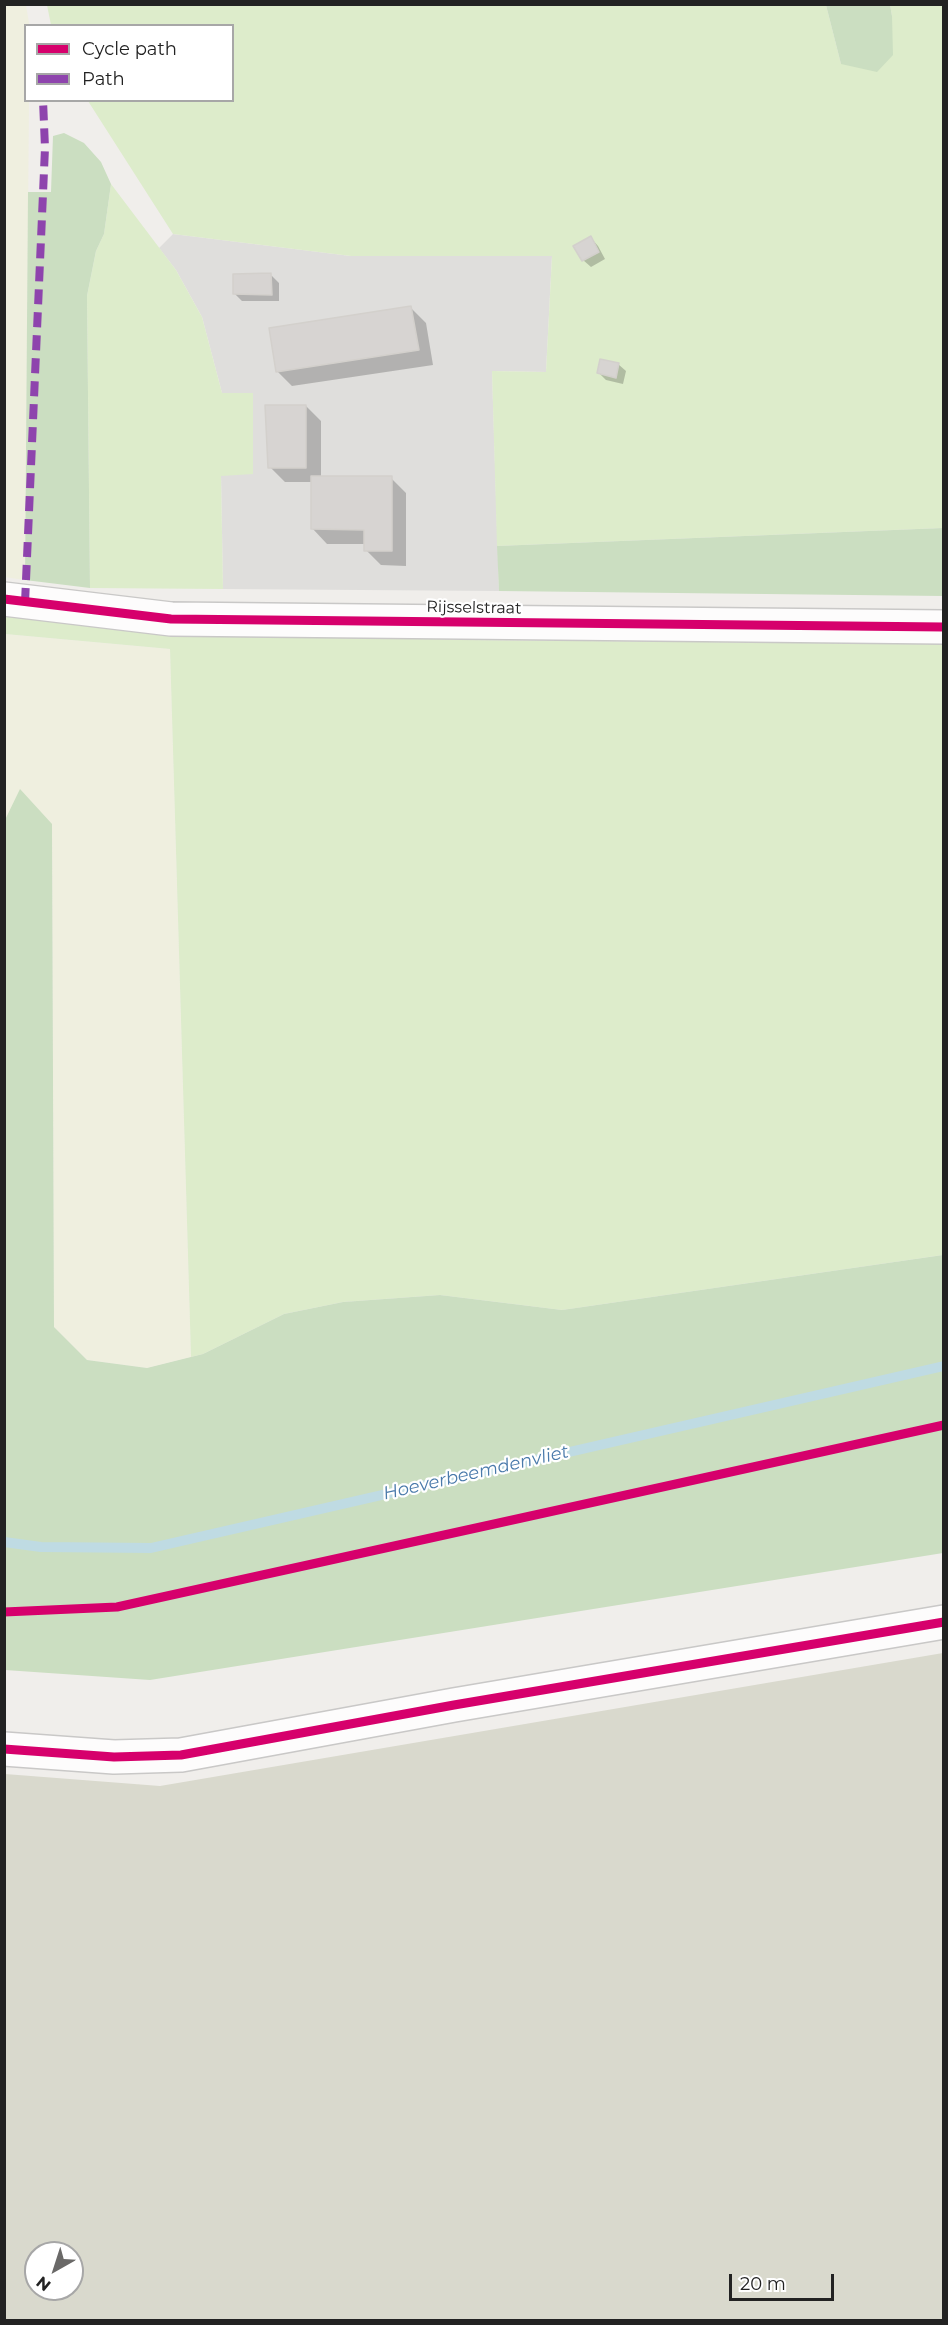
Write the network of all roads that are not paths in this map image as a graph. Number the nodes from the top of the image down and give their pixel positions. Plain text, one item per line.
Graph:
1 (4, 599) edge
2 (944, 627) edge
3 (944, 1622) edge
4 (4, 1749) edge

1 - 2 street, Rijsselstraat
3 - 4 street

